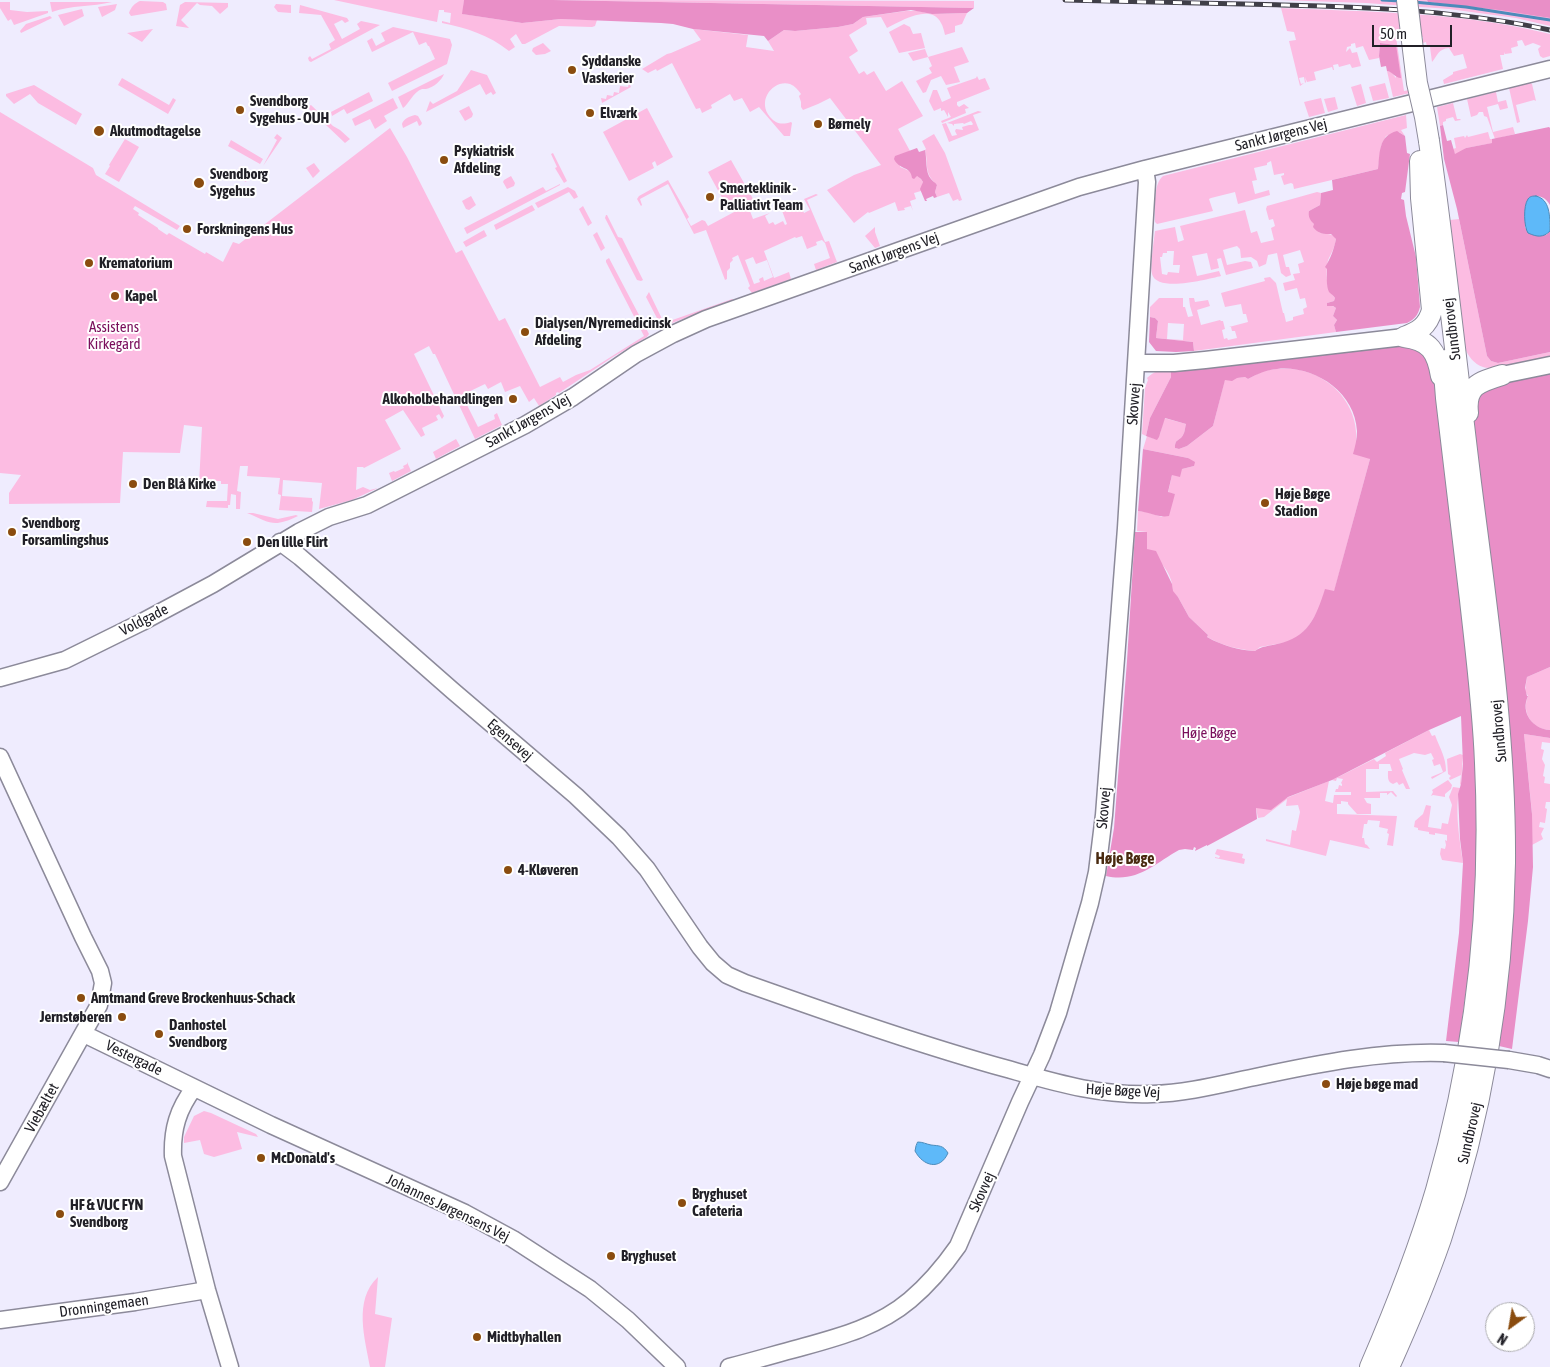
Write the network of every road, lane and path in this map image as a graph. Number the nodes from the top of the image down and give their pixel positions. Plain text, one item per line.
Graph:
1 (1407, 0) edge
2 (1414, 56) dead end
3 (1550, 69) edge
4 (1418, 92) junction
5 (1422, 144) junction
6 (1145, 169) junction
7 (1404, 337) junction
8 (1136, 362) junction
9 (1456, 363) junction
10 (1550, 365) edge
11 (1502, 375) junction
12 (1446, 398) junction
13 (1475, 509) junction
14 (280, 542) junction
15 (0, 678) edge
16 (0, 757) edge
17 (713, 963) joint
18 (84, 1034) junction
19 (1550, 1069) edge
20 (1032, 1077) junction
21 (1463, 1079) junction
22 (194, 1088) junction
23 (0, 1182) edge
24 (1446, 1222) junction
25 (207, 1290) junction
26 (0, 1320) edge
27 (230, 1367) edge
28 (677, 1367) edge
29 (729, 1367) edge
30 (1357, 1367) edge
31 (1370, 1367) edge
32 (1390, 1367) edge
33 (1399, 1367) edge

1 - 4 main road, Sundbrovej, bridge
2 - 4 main road
3 - 4 street, Sankt Jørgens Vej
4 - 5 main road, Sundbrovej, bridge
4 - 6 street, Sankt Jørgens Vej
5 - 7 main road
5 - 9 main road, Sundbrovej
5 - 12 main road, Sundbrovej
6 - 8 street, Skovvej
6 - 14 street, Sankt Jørgens Vej
7 - 8 street
7 - 12 main road
8 - 20 street, Skovvej
9 - 11 main road
9 - 13 main road, Sundbrovej
10 - 11 street
11 - 13 main road
12 - 21 main road, Sundbrovej
13 - 24 main road, Sundbrovej
14 - 15 street, Voldgade
14 - 17 street, Egensevej
16 - 18 street
17 - 20 street, Høje Bøge Vej
18 - 22 street, Vestergade
18 - 23 street, Viebæltet
19 - 20 street, Høje Bøge Vej, bridge
20 - 29 street, Skovvej
21 - 30 main road
21 - 31 main road, Sundbrovej
22 - 25 street
22 - 28 street, Johannes Jørgensens Vej
24 - 32 main road, Sundbrovej
24 - 33 main road
25 - 26 street, Dronningemaen
25 - 27 street

